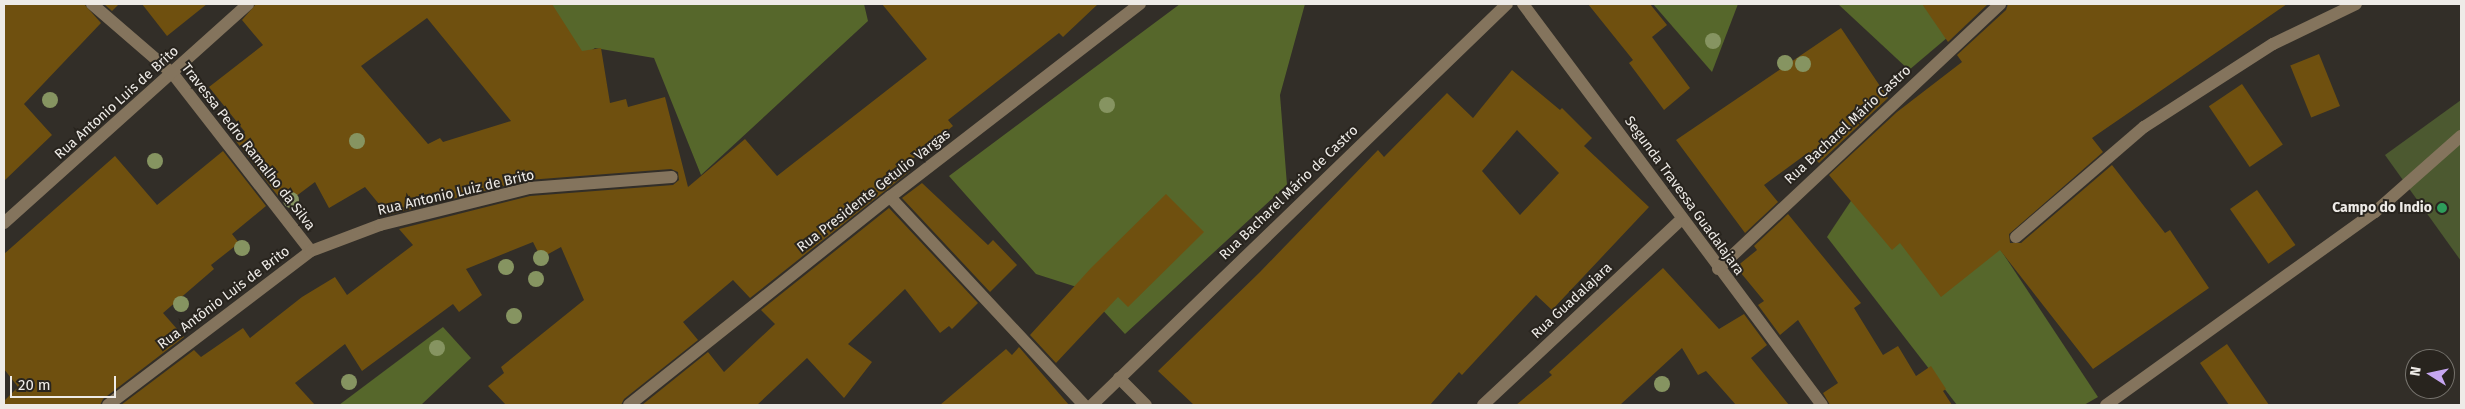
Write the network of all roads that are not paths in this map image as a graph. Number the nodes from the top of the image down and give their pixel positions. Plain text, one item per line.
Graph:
1 (92, 4) edge
2 (248, 4) edge
3 (1140, 4) edge
4 (1507, 4) edge
5 (1523, 4) edge
6 (2000, 4) edge
7 (2356, 4) edge
8 (173, 74) junction
9 (2461, 136) edge
10 (672, 177) dead end
11 (890, 197) junction
12 (1682, 219) junction
13 (4, 223) edge
14 (2016, 238) dead end
15 (311, 251) junction
16 (1718, 269) junction
17 (1119, 378) junction
18 (108, 405) edge
19 (629, 405) edge
20 (1084, 405) edge
21 (1092, 405) edge
22 (1146, 405) edge
23 (1483, 405) edge
24 (1822, 405) edge
25 (2106, 405) edge

1 - 8 street, Travessa Pedro Ramalho da Silva
2 - 8 street, Rua Antonio Luis de Brito
3 - 11 street, Rua Presidente Getulio Vargas
4 - 17 street, Rua Bacharel Mário de Castro
5 - 12 street, Segunda Travessa Guadalajara
6 - 16 street, Rua Bacharel Mário Castro
7 - 14 street
8 - 13 street, Rua Antonio Luis de Brito
8 - 15 street, Travessa Pedro Ramalho da Silva
9 - 25 street
10 - 15 street, Rua Antonio Luiz de Brito
11 - 19 street, Rua Presidente Getulio Vargas
11 - 20 street
12 - 16 street, Segunda Travessa Guadalajara
12 - 23 street, Rua Guadalajara
15 - 18 street, Rua Antônio Luis de Brito
16 - 24 street, Segunda Travessa Guadalajara
17 - 21 street, Rua Bacharel Mário de Castro
17 - 22 street

